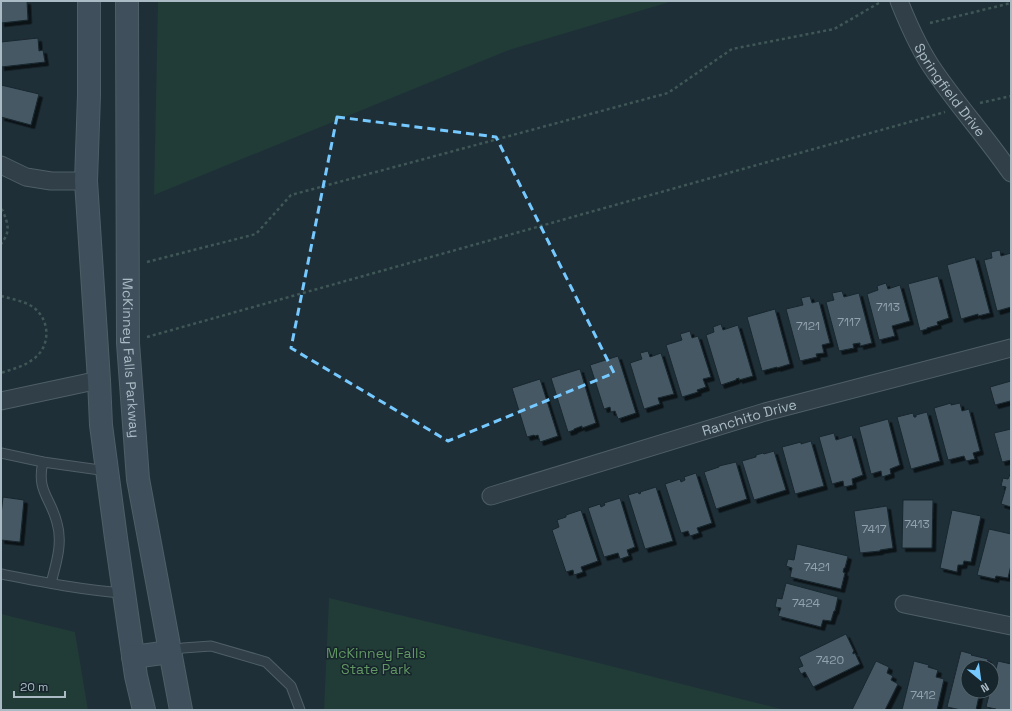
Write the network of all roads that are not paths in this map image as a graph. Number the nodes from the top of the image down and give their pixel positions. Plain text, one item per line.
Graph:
1 (89, 1) edge
2 (127, 1) edge
3 (899, 1) edge
4 (1, 165) edge
5 (1011, 173) edge
6 (86, 181) junction
7 (1011, 348) edge
8 (99, 380) junction
9 (1, 401) edge
10 (1, 453) edge
11 (43, 462) junction
12 (107, 472) junction
13 (491, 496) dead end
14 (1, 574) edge
15 (51, 584) junction
16 (124, 593) junction
17 (904, 604) dead end
18 (1011, 626) edge
19 (170, 652) junction
20 (133, 657) junction
21 (144, 710) edge
22 (181, 710) edge
23 (300, 710) edge

1 - 6 main road
2 - 19 main road, McKinney Falls Parkway
3 - 5 street, Springfield Drive
4 - 6 street
6 - 8 main road
7 - 13 street, Ranchito Drive
8 - 9 street
8 - 12 main road
10 - 11 lane
11 - 12 lane
11 - 15 lane
12 - 16 main road
14 - 15 lane
15 - 16 lane
16 - 20 main road
17 - 18 street
19 - 20 main road
19 - 22 main road, McKinney Falls Parkway
19 - 23 lane
20 - 21 main road

